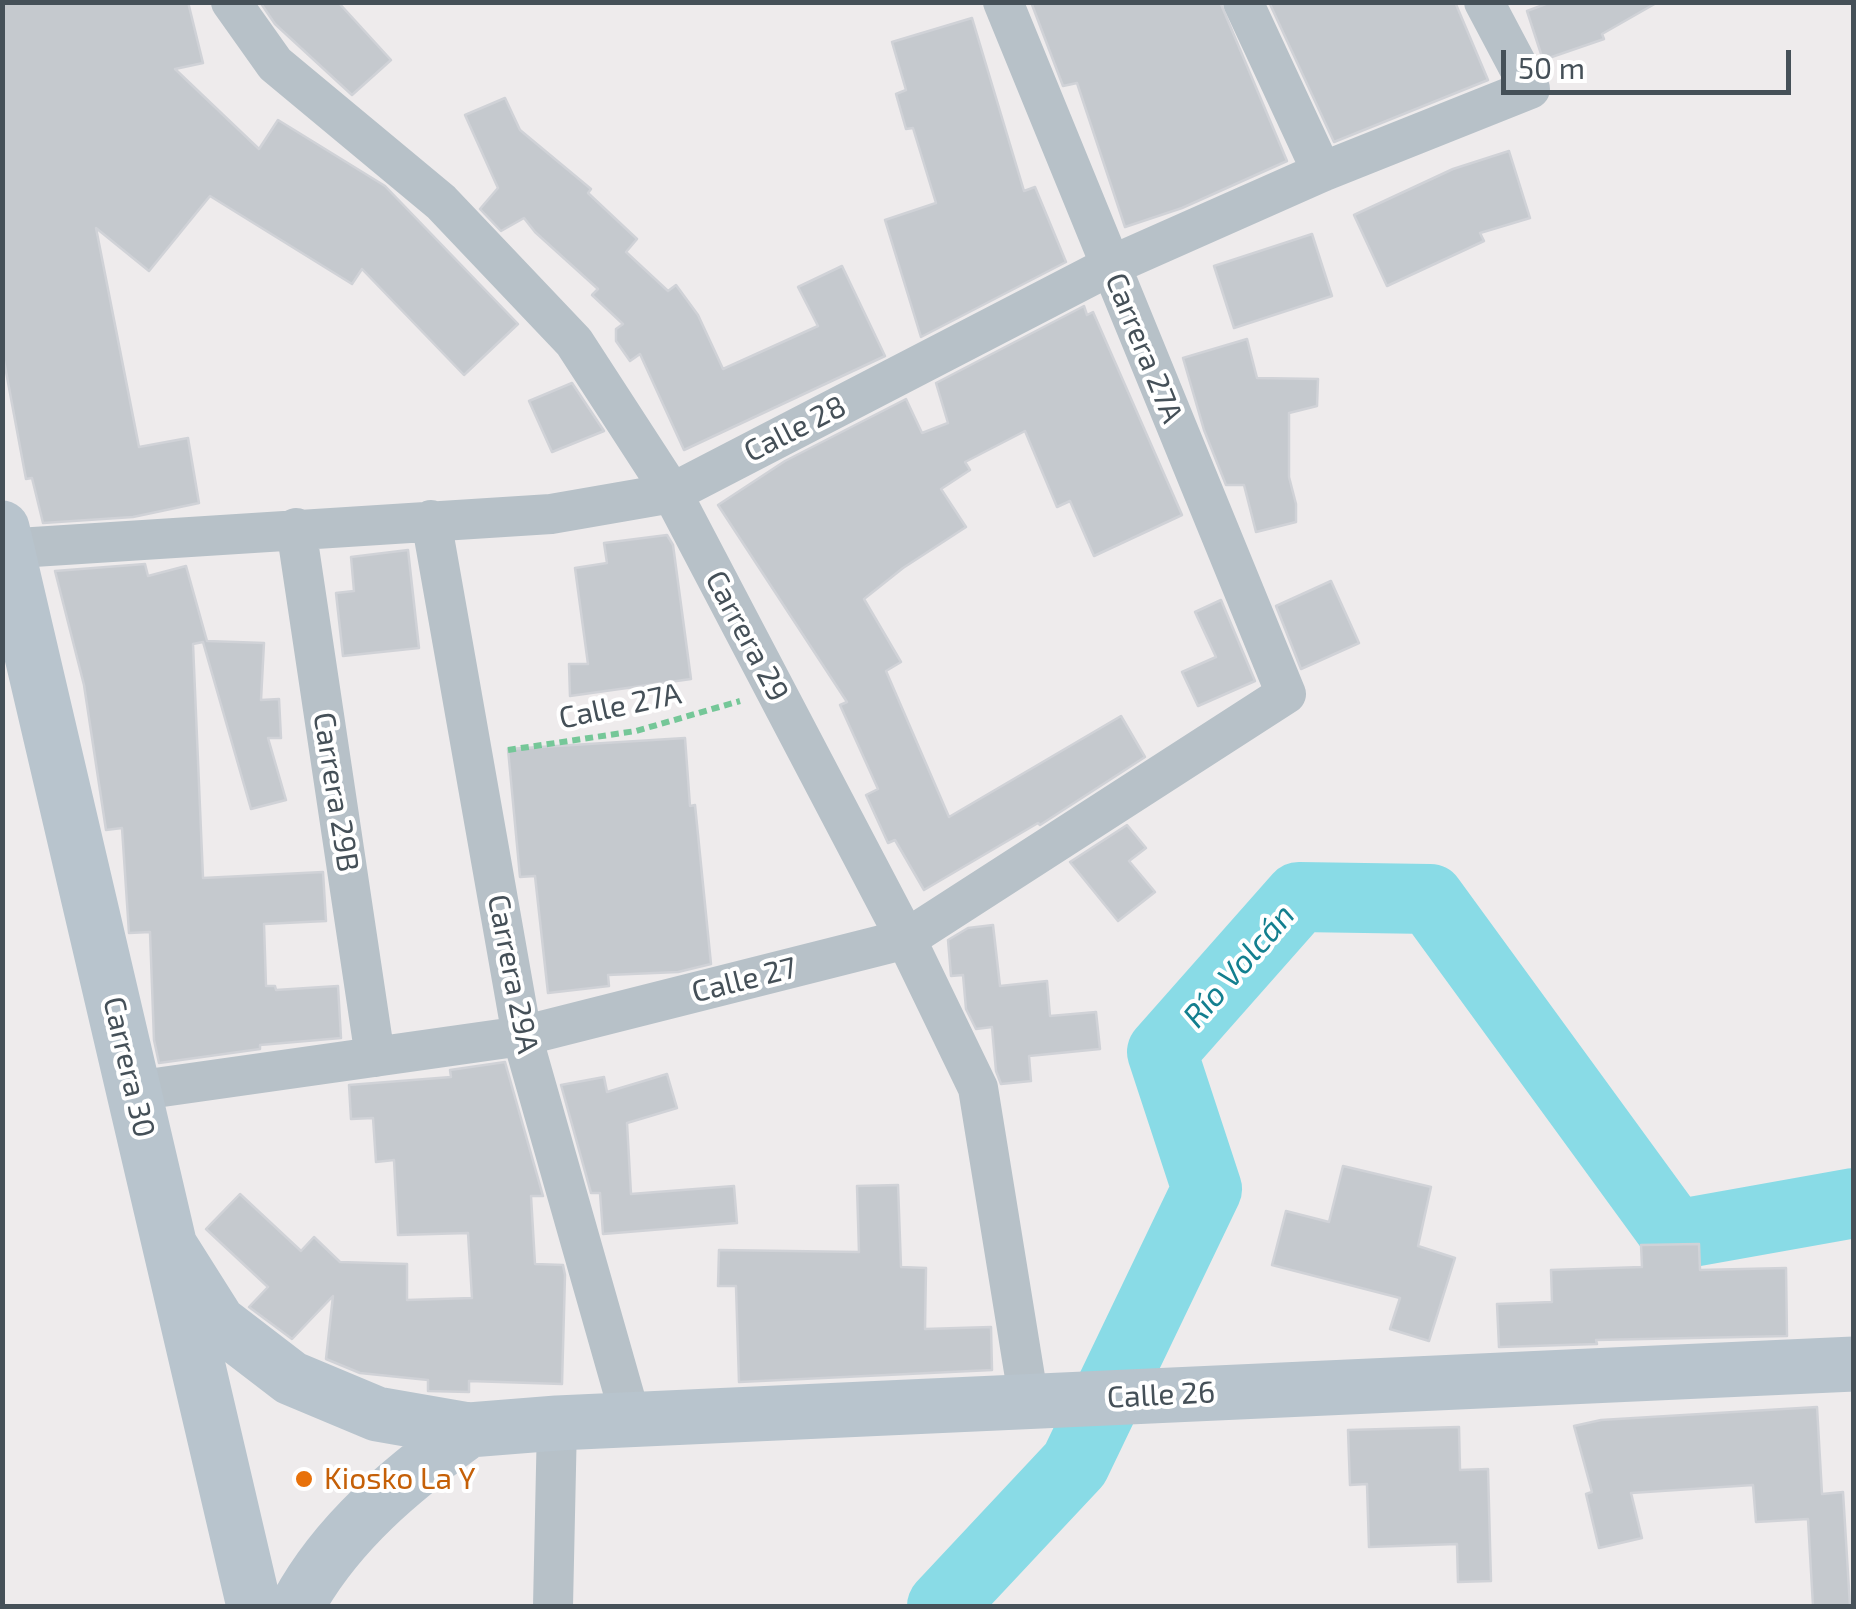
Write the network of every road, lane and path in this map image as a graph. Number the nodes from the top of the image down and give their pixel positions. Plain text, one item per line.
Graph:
1 (231, 2) edge
2 (1003, 2) edge
3 (1243, 2) edge
4 (1484, 2) edge
5 (1322, 172) junction
6 (1110, 266) junction
7 (672, 493) junction
8 (431, 520) junction
9 (296, 528) junction
10 (4, 542) edge
11 (776, 690) junction
12 (1286, 694) joint
13 (473, 756) junction
14 (906, 939) junction
15 (522, 1036) junction
16 (375, 1057) junction
17 (134, 1091) junction
18 (170, 1246) junction
19 (1854, 1364) edge
20 (1039, 1401) junction
21 (631, 1420) junction
22 (556, 1422) junction
23 (470, 1430) junction
24 (254, 1606) edge
25 (297, 1606) edge
26 (552, 1606) edge

1 - 7 street, Carrera 29
2 - 6 street, Carrera 27A
3 - 5 street
4 - 5 street, Calle 28
5 - 6 street, Calle 28
6 - 7 street, Calle 28
6 - 12 street, Carrera 27A
7 - 8 street, Calle 28
7 - 11 street, Carrera 29
8 - 9 street, Calle 28
8 - 13 street, Carrera 29A
9 - 10 street, Calle 28
9 - 16 street, Carrera 29B
10 - 17 main road, Carrera 30
11 - 13 path, Calle 27A
11 - 14 street, Carrera 29
12 - 14 street, Calle 27
13 - 15 street, Carrera 29A
14 - 15 street, Calle 27
14 - 20 street, Carrera 29
15 - 16 street, Calle 27
15 - 21 street, Carrera 29A
16 - 17 street, Calle 27
17 - 18 main road, Carrera 30
18 - 23 main road, Calle 26
18 - 24 main road, Carrera 30
19 - 20 main road, Calle 26
20 - 21 main road, Calle 26
21 - 22 main road, Calle 26
22 - 23 main road, Calle 26
22 - 26 street
23 - 25 main road

